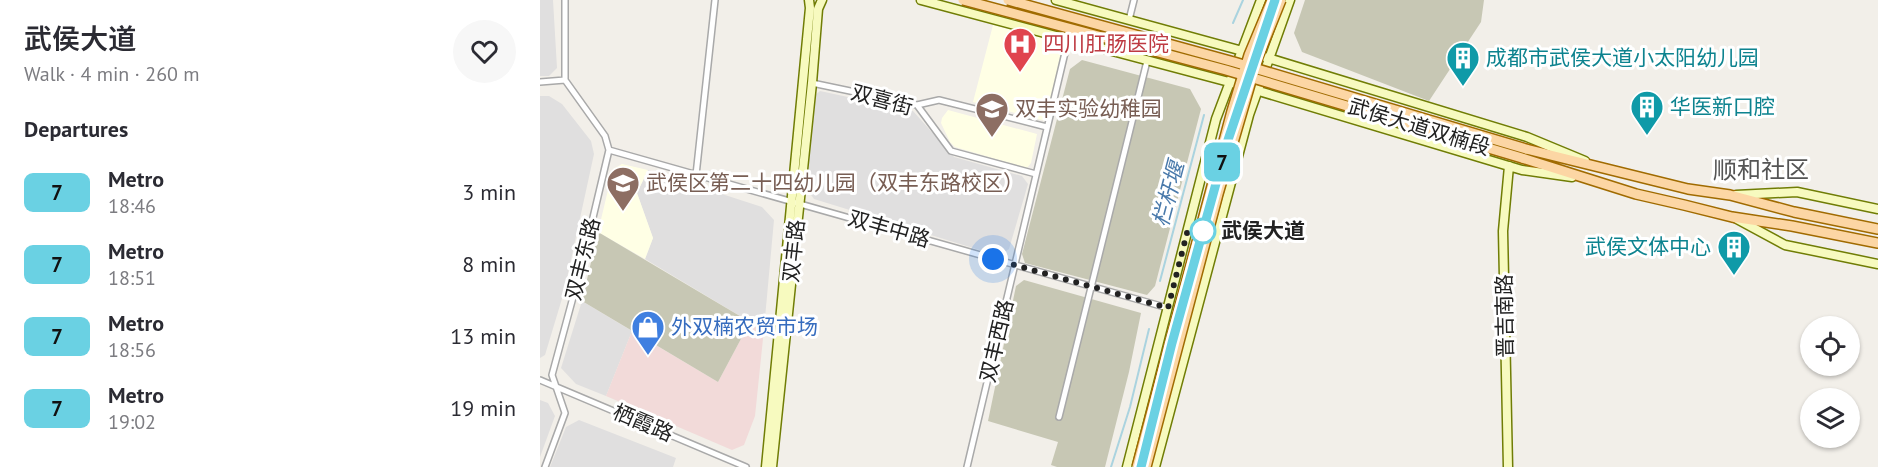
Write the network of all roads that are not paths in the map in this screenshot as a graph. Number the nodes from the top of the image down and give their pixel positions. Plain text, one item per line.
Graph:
1 (565, 0) edge
2 (715, 0) edge
3 (809, 0) edge
4 (822, 0) edge
5 (921, 0) edge
6 (963, 0) edge
7 (1008, 0) edge
8 (1056, 0) edge
9 (1134, 0) edge
10 (1261, 0) edge
11 (1272, 0) edge
12 (1281, 0) edge
13 (1290, 0) edge
14 (1129, 20) junction
15 (1068, 40) junction
16 (1241, 50) junction
17 (1268, 58) junction
18 (1147, 61) junction
19 (566, 81) junction
20 (540, 82) edge
21 (1229, 82) junction
22 (812, 83) junction
23 (1257, 90) junction
24 (917, 105) junction
25 (1047, 127) junction
26 (609, 150) junction
27 (1524, 154) junction
28 (1509, 166) junction
29 (1602, 168) junction
30 (1036, 174) junction
31 (696, 175) junction
32 (1590, 179) junction
33 (1730, 195) junction
34 (795, 202) junction
35 (1878, 209) edge
36 (1732, 217) junction
37 (1878, 229) edge
38 (1878, 243) edge
39 (1878, 264) edge
40 (1015, 265) junction
41 (1091, 286) junction
42 (1168, 308) junction
43 (540, 380) edge
44 (556, 386) junction
45 (1059, 417) dead end
46 (545, 467) edge
47 (746, 467) edge
48 (766, 467) edge
49 (772, 467) edge
50 (967, 467) edge
51 (1127, 467) edge
52 (1137, 467) edge
53 (1146, 467) edge
54 (1155, 467) edge
55 (1508, 467) edge

1 - 19 street
2 - 31 street
3 - 34 main road, 双丰路
4 - 22 main road, 双丰路
5 - 15 main road
6 - 27 main road, 武侯大道双楠段, bridge
7 - 27 main road, 武侯大道双楠段, bridge
8 - 14 main road
9 - 14 street
10 - 16 main road
11 - 52 main road, bridge
12 - 53 main road, bridge
13 - 17 main road
14 - 16 main road
15 - 18 main road
15 - 25 street, 双丰西路
16 - 17 main road
16 - 21 main road
17 - 23 main road
17 - 29 main road
18 - 21 main road
18 - 41 street
19 - 20 street
19 - 26 street
21 - 23 main road
21 - 42 main road
22 - 24 street, 双喜街
22 - 34 main road, 双丰路
23 - 28 main road
23 - 54 main road
24 - 25 street
24 - 30 street, 双喜街
25 - 30 street, 双丰西路
26 - 31 street, 双丰中路
26 - 44 street, 双丰东路
27 - 29 main road, 武侯大道双楠段
27 - 32 main road, 武侯大道双楠段
28 - 32 main road
28 - 55 main road, 晋吉南路
29 - 33 main road, 武侯大道双楠段
30 - 40 street, 双丰西路
31 - 34 street, 双丰中路
32 - 36 main road, 武侯大道双楠段
33 - 35 main road
33 - 37 main road, 武侯大道双楠段
34 - 40 street, 双丰中路
34 - 48 main road, 双丰路
34 - 49 main road, 双丰路
36 - 38 main road, 武侯大道双楠段
36 - 39 main road
40 - 41 street, 双丰中路
40 - 50 street, 双丰西路
41 - 42 street, 双丰中路
41 - 45 street
42 - 51 main road
43 - 44 street, 栖霞路
44 - 46 street, 双丰东路
44 - 47 street, 栖霞路

